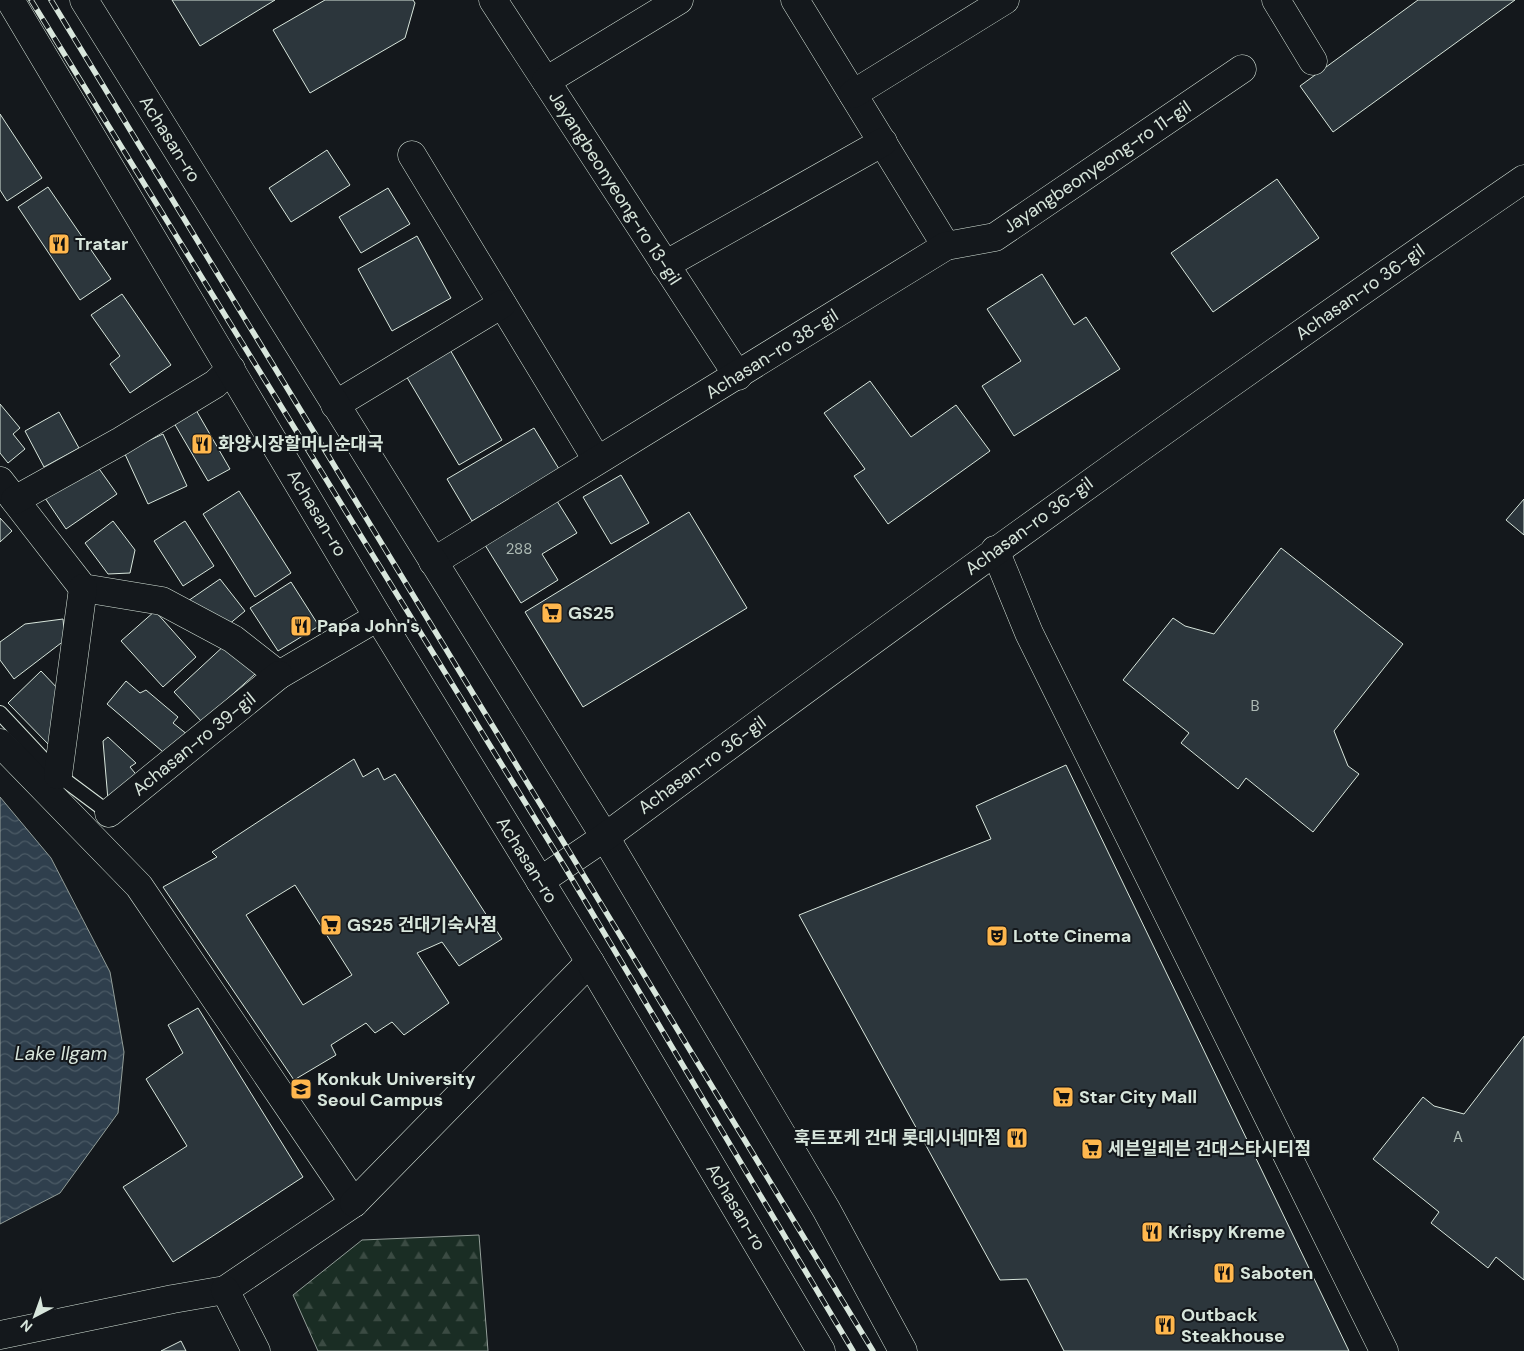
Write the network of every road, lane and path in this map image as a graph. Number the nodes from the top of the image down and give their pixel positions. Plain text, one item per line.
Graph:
1 (10, 0) edge
2 (84, 0) edge
3 (494, 0) edge
4 (679, 0) edge
5 (795, 0) edge
6 (1005, 0) edge
7 (1276, 0) edge
8 (1313, 61) dead end
9 (1242, 69) dead end
10 (546, 81) junction
11 (853, 94) junction
12 (883, 142) junction
13 (412, 155) dead end
14 (1524, 179) edge
15 (946, 246) junction
16 (665, 264) junction
17 (502, 304) junction
18 (231, 369) junction
19 (738, 376) junction
20 (335, 405) junction
21 (597, 460) junction
22 (7, 491) edge
23 (995, 550) junction
24 (432, 562) junction
25 (83, 588) junction
26 (378, 617) junction
27 (279, 675) junction
28 (0, 713) edge
29 (0, 743) edge
30 (58, 774) junction
31 (109, 813) joint
32 (605, 836) junction
33 (540, 881) junction
34 (590, 962) junction
35 (354, 1204) junction
36 (225, 1290) junction
37 (0, 1335) edge
38 (256, 1351) edge
39 (821, 1351) edge
40 (902, 1351) edge
41 (1384, 1351) edge

1 - 18 street, Achasan-ro
2 - 20 street, Achasan-ro
3 - 10 street, Jayangbeonyeong-ro 13-gil
4 - 10 street
5 - 11 street
6 - 11 street
7 - 8 street
9 - 15 street, Jayangbeonyeong-ro 11-gil
10 - 16 street, Jayangbeonyeong-ro 13-gil
11 - 12 street
12 - 15 street
12 - 16 street
13 - 17 street
14 - 23 street, Achasan-ro 36-gil
15 - 19 street, Achasan-ro 38-gil
16 - 19 street, Jayangbeonyeong-ro 13-gil
17 - 20 street
17 - 21 street
18 - 22 street
18 - 26 street, Achasan-ro
19 - 21 street, Achasan-ro 38-gil
20 - 24 street, Achasan-ro
21 - 24 street, Achasan-ro 38-gil
22 - 25 street
23 - 32 street, Achasan-ro 36-gil
23 - 41 street
24 - 32 street, Achasan-ro
25 - 27 street
25 - 30 street
26 - 27 street, Achasan-ro 39-gil
26 - 33 street, Achasan-ro
27 - 31 street, Achasan-ro 39-gil
28 - 30 lane
29 - 35 street
30 - 31 lane
32 - 33 street, Achasan-ro 36-gil
32 - 40 street, Achasan-ro
33 - 34 street, Achasan-ro
34 - 35 street
34 - 39 street, Achasan-ro
35 - 36 street
36 - 37 street
36 - 38 street

